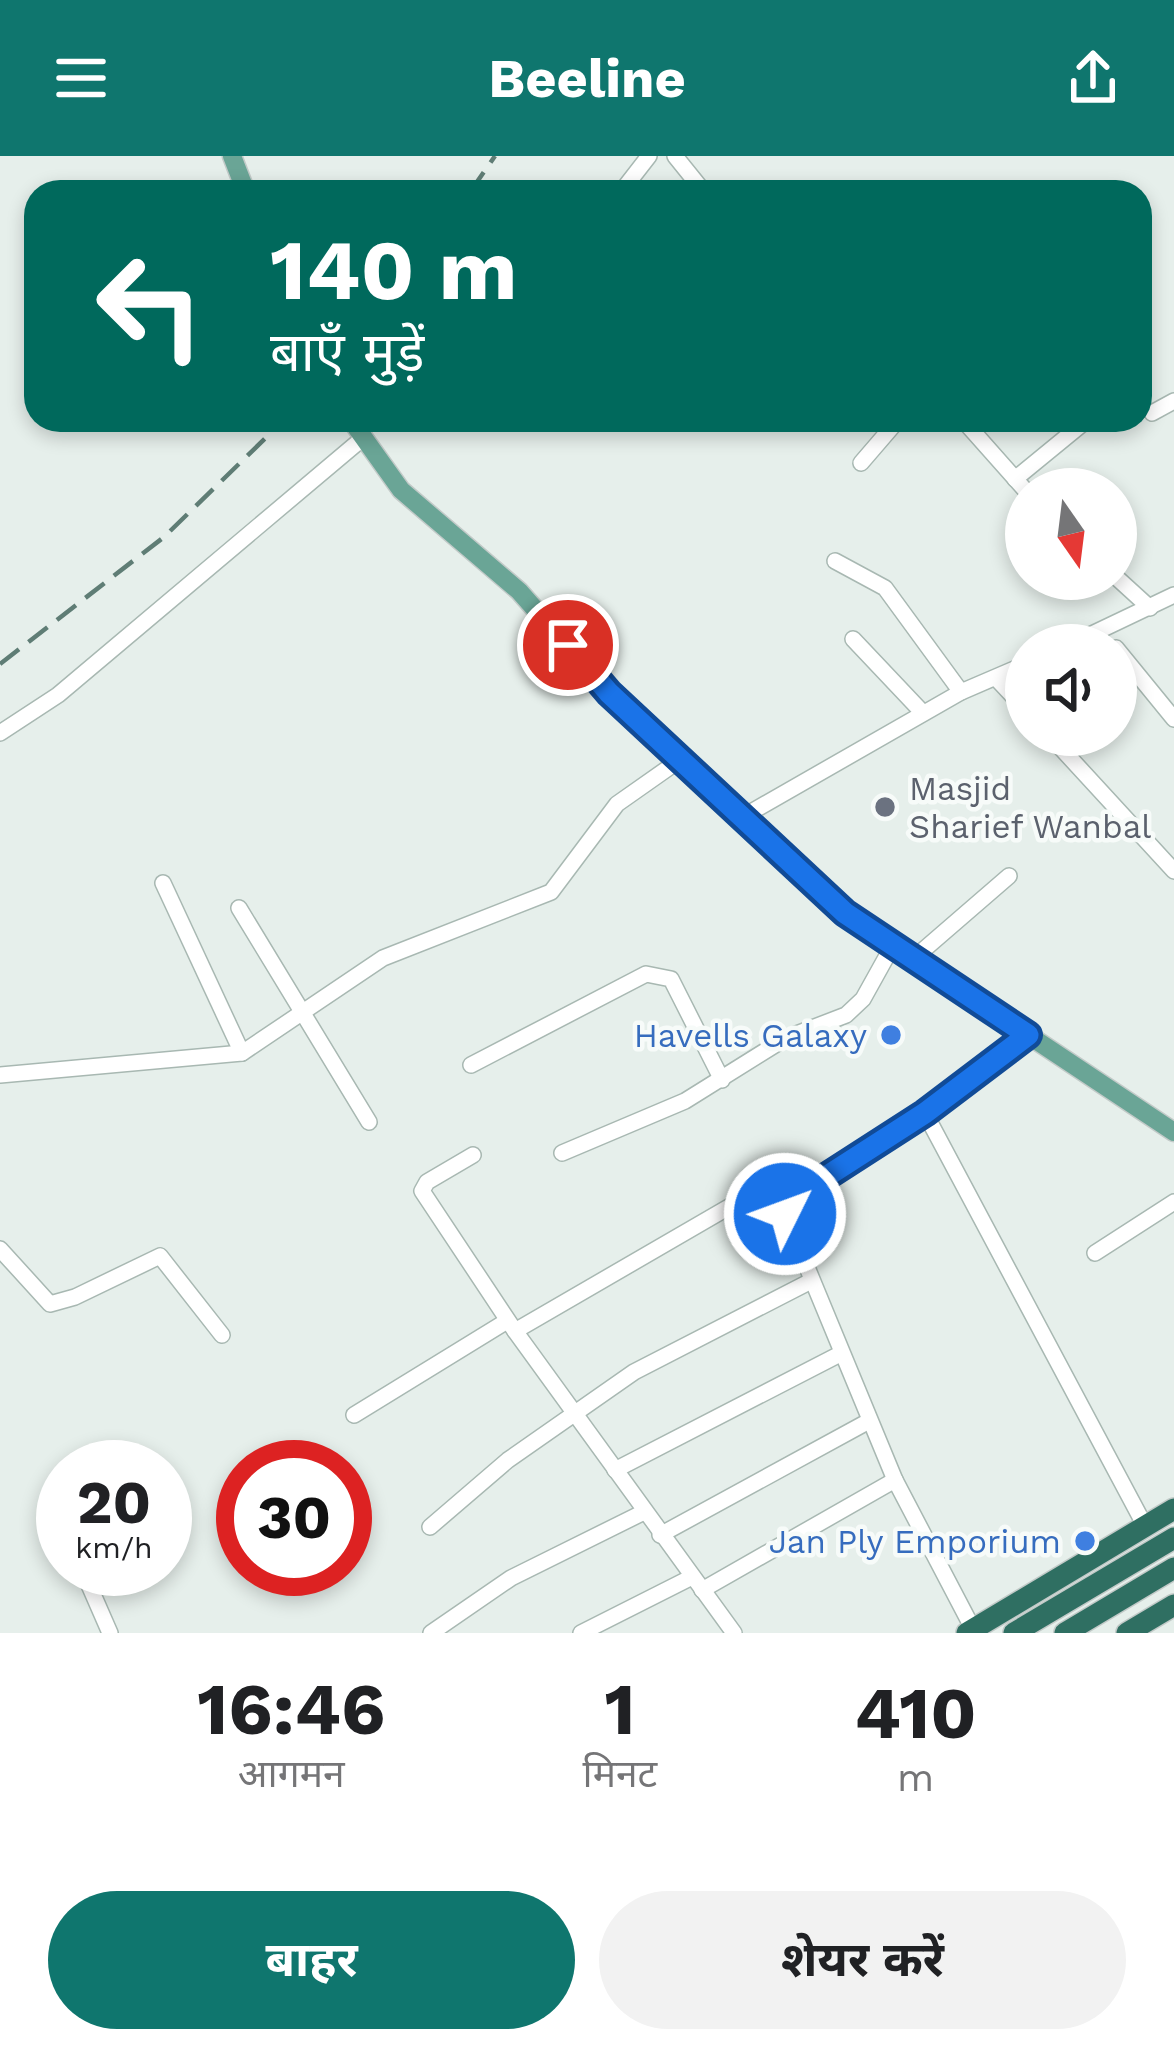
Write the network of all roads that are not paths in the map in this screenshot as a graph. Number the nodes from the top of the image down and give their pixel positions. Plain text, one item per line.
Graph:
1 (649, 156) edge
2 (675, 156) edge
3 (630, 180) edge
4 (694, 180) edge
5 (1174, 401) edge
6 (1152, 413) dead end
7 (349, 432) edge
8 (360, 432) edge
9 (888, 432) edge
10 (974, 432) edge
11 (1075, 432) edge
12 (861, 463) dead end
13 (1006, 468) edge
14 (1038, 468) edge
15 (835, 561) dead end
16 (1174, 596) edge
17 (1137, 597) edge
18 (1150, 608) junction
19 (1117, 624) edge
20 (853, 639) dead end
21 (1137, 673) edge
22 (1005, 674) edge
23 (996, 678) junction
24 (1005, 688) edge
25 (961, 692) junction
26 (923, 713) junction
27 (1174, 719) edge
28 (0, 733) edge
29 (1068, 756) edge
30 (681, 759) junction
31 (746, 815) junction
32 (1174, 871) edge
33 (1009, 876) dead end
34 (163, 883) dead end
35 (239, 908) dead end
36 (893, 945) junction
37 (913, 958) junction
38 (301, 1012) junction
39 (1028, 1035) junction
40 (242, 1053) junction
41 (471, 1065) dead end
42 (0, 1076) edge
43 (722, 1080) junction
44 (925, 1113) junction
45 (369, 1122) dead end
46 (1174, 1132) edge
47 (562, 1153) dead end
48 (473, 1155) dead end
49 (1174, 1202) edge
50 (786, 1207) junction
51 (0, 1249) edge
52 (1094, 1253) dead end
53 (811, 1281) junction
54 (511, 1326) junction
55 (222, 1335) dead end
56 (840, 1354) junction
57 (574, 1411) junction
58 (354, 1415) dead end
59 (868, 1420) junction
60 (615, 1470) junction
61 (895, 1480) junction
62 (1174, 1510) edge
63 (644, 1512) junction
64 (1145, 1526) junction
65 (430, 1527) dead end
66 (660, 1535) junction
67 (1174, 1538) edge
68 (1174, 1568) edge
69 (696, 1584) junction
70 (94, 1596) edge
71 (1174, 1605) edge
72 (970, 1631) edge
73 (110, 1633) edge
74 (431, 1633) edge
75 (581, 1633) edge
76 (734, 1633) edge
77 (1014, 1633) edge
78 (1065, 1633) edge
79 (1127, 1633) edge

1 - 3 street
2 - 4 street
5 - 6 street
7 - 28 street
8 - 30 main road
9 - 12 street
10 - 13 street
11 - 14 street
15 - 25 street
16 - 18 street
17 - 18 street
18 - 19 street
20 - 26 street
21 - 27 street
22 - 23 street
23 - 24 street
23 - 25 street
25 - 26 street
26 - 31 street
29 - 32 street
30 - 31 main road
30 - 38 street
31 - 36 main road
33 - 37 street
34 - 40 street
35 - 38 street
36 - 37 main road
36 - 43 street
37 - 39 main road
38 - 40 street
38 - 45 street
39 - 44 street
39 - 46 main road
40 - 42 street
41 - 43 street
43 - 47 street
44 - 50 street
44 - 64 street
48 - 54 street
49 - 52 street
50 - 53 street
50 - 54 street
51 - 55 street
53 - 56 street
53 - 57 street
54 - 57 street
54 - 58 street
56 - 59 street
56 - 60 street
57 - 60 street
57 - 65 street
59 - 61 street
59 - 66 street
60 - 63 street
61 - 69 street
61 - 72 street
62 - 64 highway
63 - 66 street
63 - 74 street
64 - 72 highway
66 - 69 street
67 - 77 highway
68 - 78 highway
69 - 75 street
69 - 76 street
70 - 73 street
71 - 79 highway

